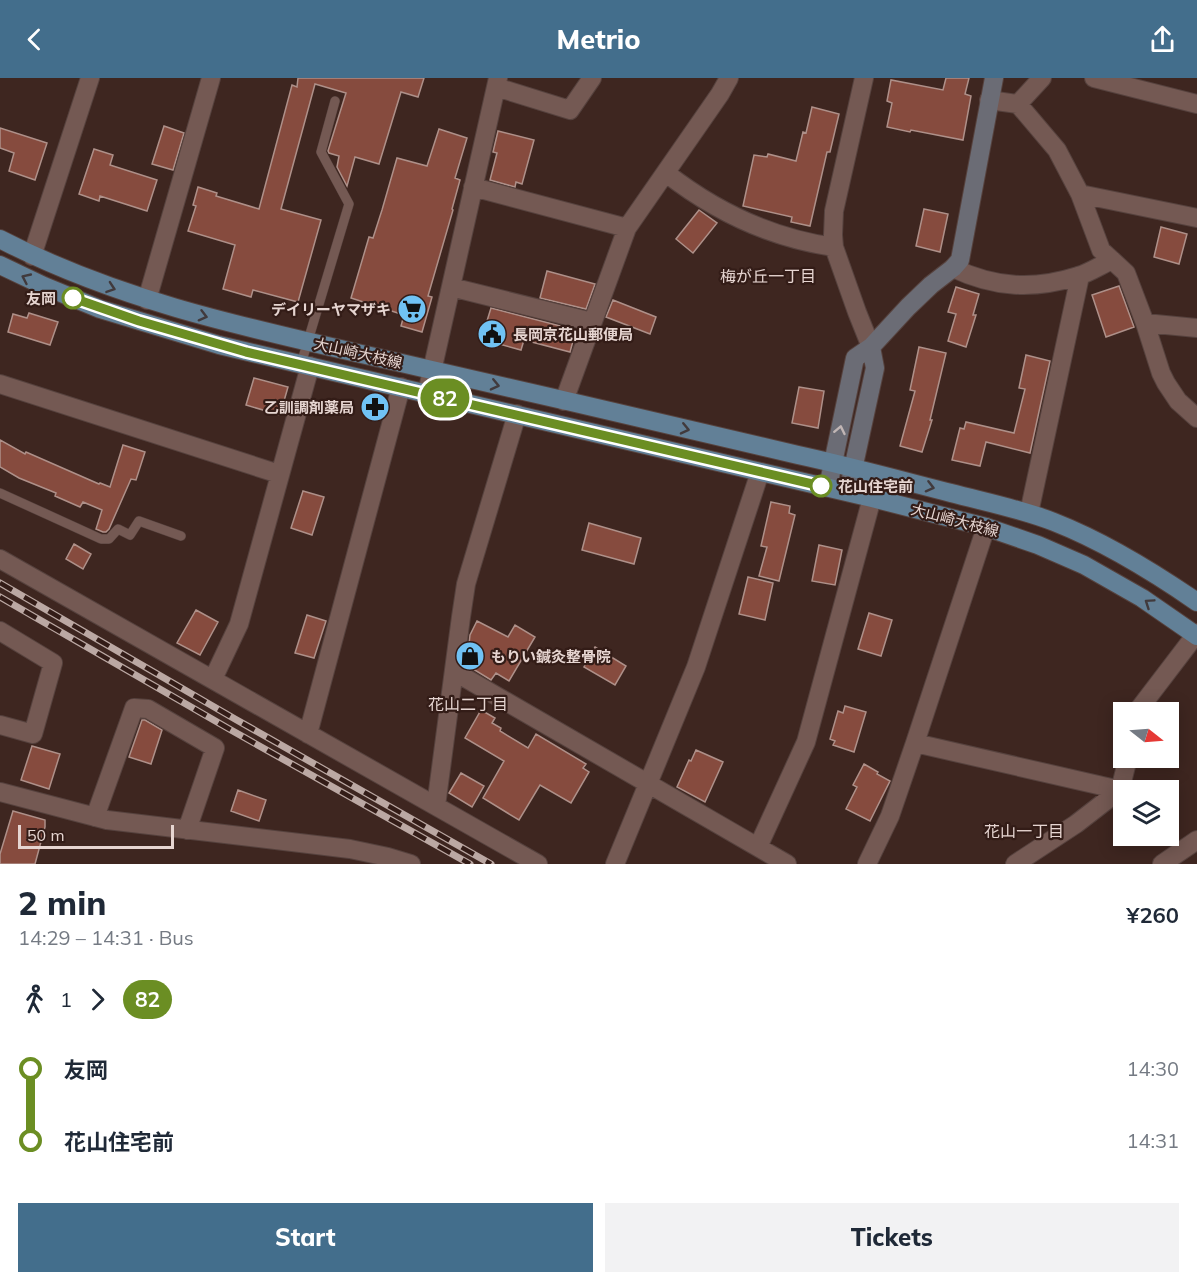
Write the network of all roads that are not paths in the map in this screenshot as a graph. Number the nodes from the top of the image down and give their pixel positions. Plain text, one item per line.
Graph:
1 (90, 78) edge
2 (211, 78) edge
3 (592, 78) edge
4 (729, 78) edge
5 (864, 78) edge
6 (994, 78) edge
7 (1042, 78) edge
8 (1094, 78) edge
9 (497, 81) edge
10 (989, 100) junction
11 (335, 102) dead end
12 (1018, 104) junction
13 (1197, 104) edge
14 (666, 173) junction
15 (473, 187) junction
16 (1080, 194) junction
17 (1197, 218) edge
18 (627, 228) junction
19 (0, 239) edge
20 (834, 247) junction
21 (32, 255) junction
22 (1112, 260) junction
23 (0, 265) edge
24 (953, 268) junction
25 (1080, 276) junction
26 (451, 287) junction
27 (147, 300) junction
28 (591, 322) junction
29 (1145, 323) junction
30 (1197, 328) edge
31 (308, 341) junction
32 (871, 347) junction
33 (306, 365) junction
34 (432, 370) junction
35 (0, 384) edge
36 (401, 387) junction
37 (427, 393) junction
38 (564, 401) junction
39 (517, 414) junction
40 (1197, 418) edge
41 (833, 463) junction
42 (853, 468) junction
43 (760, 472) junction
44 (279, 474) junction
45 (828, 487) junction
46 (848, 492) junction
47 (0, 493) edge
48 (872, 498) junction
49 (1029, 513) junction
50 (986, 527) junction
51 (181, 536) dead end
52 (0, 559) edge
53 (1197, 603) edge
54 (0, 631) edge
55 (1196, 635) edge
56 (454, 672) junction
57 (213, 680) junction
58 (1144, 702) edge
59 (0, 725) edge
60 (309, 734) junction
61 (915, 743) junction
62 (649, 784) junction
63 (1113, 788) edge
64 (0, 792) edge
65 (1113, 795) edge
66 (436, 806) junction
67 (95, 817) junction
68 (187, 830) junction
69 (1197, 840) edge
70 (758, 847) junction
71 (411, 864) edge
72 (538, 864) edge
73 (615, 864) edge
74 (787, 864) edge
75 (867, 864) edge
76 (1015, 864) edge
77 (1162, 864) edge

1 - 21 street
2 - 27 street
3 - 9 street
4 - 14 street
5 - 20 street
6 - 10 street
7 - 12 street
8 - 13 street
9 - 15 street
10 - 12 street
10 - 24 street
11 - 31 lane
12 - 16 street
14 - 18 street
14 - 20 street
15 - 18 street
15 - 26 street
16 - 17 street
16 - 22 street
18 - 28 street
19 - 21 main road, 大山崎大枝線
20 - 32 street
21 -> 27 main road, 大山崎大枝線
22 - 25 street
22 - 29 street
33 -> 23 main road, 大山崎大枝線
24 - 25 street
24 - 32 street
25 - 49 street
26 - 28 street
26 - 34 street
27 -> 31 main road, 大山崎大枝線
28 - 38 street
29 - 30 street
29 - 40 street
31 - 33 lane
31 - 34 main road, 大山崎大枝線
41 -> 32 street
32 - 42 street
33 - 36 main road, 大山崎大枝線
33 - 44 street
34 - 37 street
34 -> 38 main road, 大山崎大枝線
35 - 44 street
36 - 37 main road, 大山崎大枝線
36 - 60 street
37 - 39 main road, 大山崎大枝線
38 -> 41 main road, 大山崎大枝線
39 - 43 main road, 大山崎大枝線
39 - 56 street
41 - 42 main road, 大山崎大枝線
41 - 45 street
42 - 46 street
42 -> 49 main road, 大山崎大枝線
43 - 45 main road, 大山崎大枝線
43 - 62 street
44 - 57 street
45 - 46 main road, 大山崎大枝線
46 - 48 main road, 大山崎大枝線
47 - 51 lane
48 - 50 main road, 大山崎大枝線
48 - 70 street
49 - 53 main road, 大山崎大枝線
55 -> 50 main road, 大山崎大枝線
50 - 61 street
52 - 57 street
54 - 59 street
55 - 58 street
56 - 62 street
56 - 66 street
57 - 60 street
60 - 66 street
61 - 63 street
61 - 75 street
62 - 70 street
62 - 73 street
64 - 67 street
65 - 76 street
66 - 72 street
67 - 68 street
67 - 68 street
68 - 71 street
69 - 77 street
70 - 74 street

